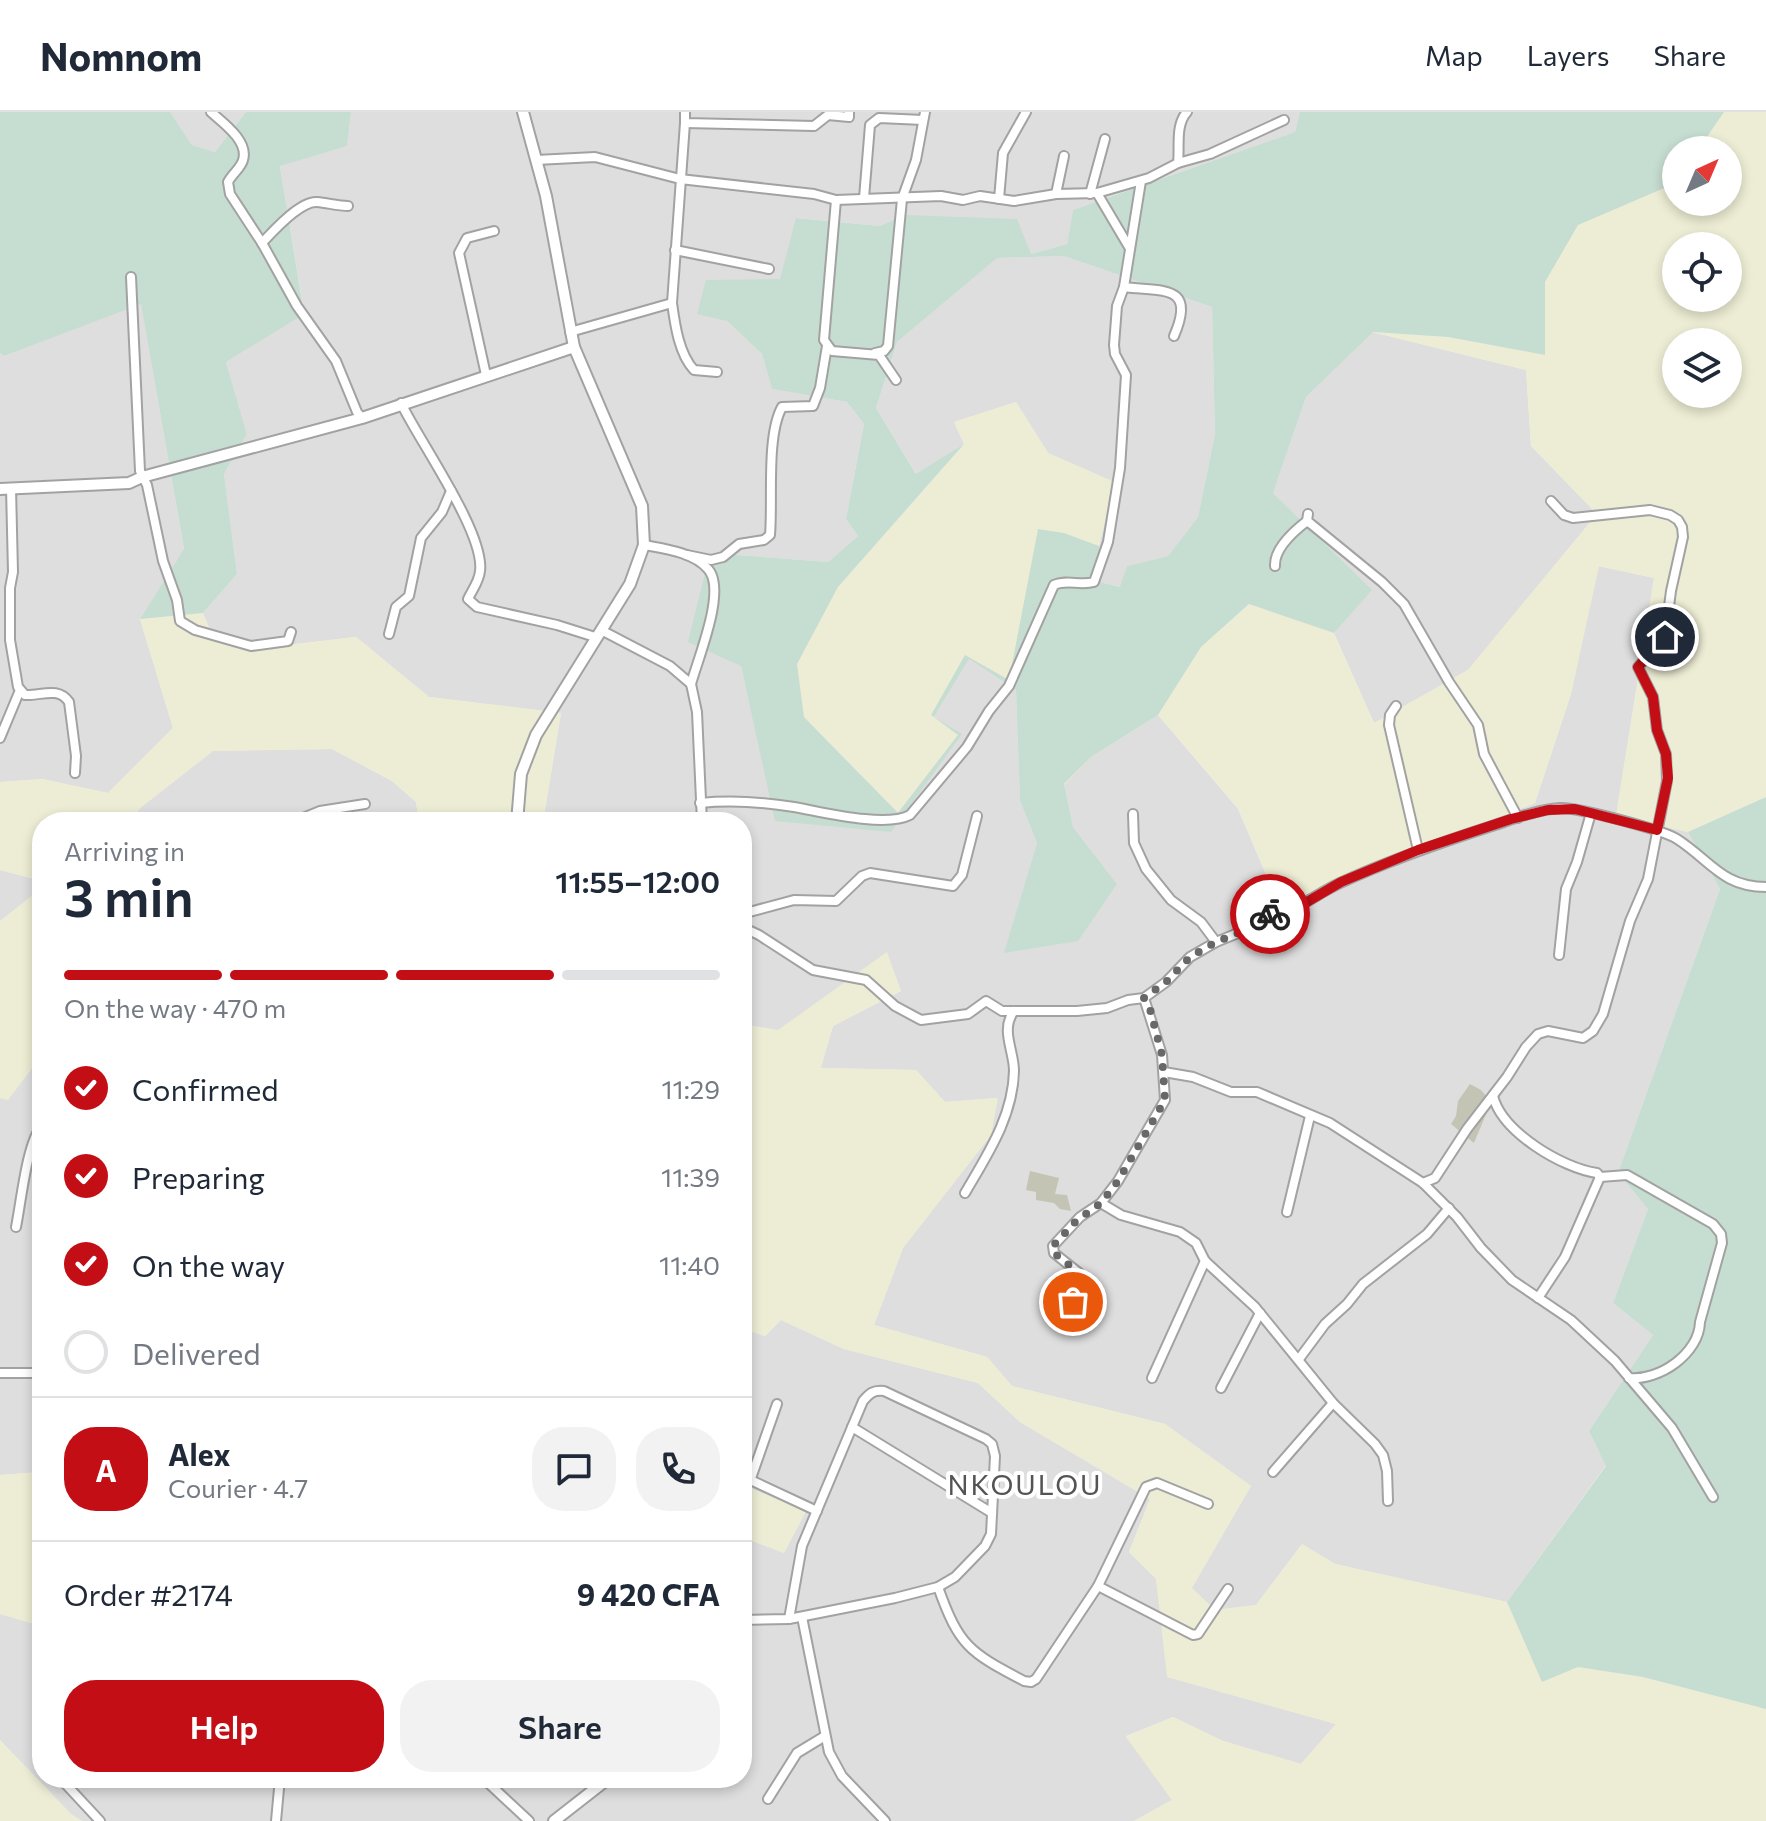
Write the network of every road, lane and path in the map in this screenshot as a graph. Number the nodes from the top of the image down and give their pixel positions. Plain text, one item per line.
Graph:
1 (211, 112) edge
2 (523, 112) edge
3 (685, 112) edge
4 (743, 112) edge
5 (849, 112) edge
6 (1026, 112) edge
7 (1187, 112) edge
8 (924, 116) edge
9 (1284, 120) dead end
10 (685, 123) junction
11 (743, 123) junction
12 (1105, 139) dead end
13 (1064, 156) dead end
14 (536, 160) junction
15 (1178, 163) junction
16 (680, 179) junction
17 (1141, 181) junction
18 (1093, 193) junction
19 (1056, 194) junction
20 (864, 198) junction
21 (902, 199) junction
22 (999, 199) junction
23 (836, 200) junction
24 (348, 206) dead end
25 (494, 231) dead end
26 (262, 243) junction
27 (1129, 248) junction
28 (675, 250) junction
29 (769, 269) dead end
30 (131, 277) dead end
31 (1124, 287) junction
32 (672, 303) junction
33 (570, 332) junction
34 (1174, 336) dead end
35 (827, 346) junction
36 (574, 347) junction
37 (875, 353) junction
38 (717, 372) dead end
39 (486, 375) junction
40 (896, 380) dead end
41 (401, 403) junction
42 (362, 418) junction
43 (142, 477) junction
44 (5, 489) edge
45 (451, 491) junction
46 (1551, 501) dead end
47 (644, 545) junction
48 (687, 555) junction
49 (1275, 566) dead end
50 (291, 632) dead end
51 (598, 633) junction
52 (389, 634) dead end
53 (691, 684) junction
54 (20, 690) junction
55 (1396, 706) dead end
56 (0, 738) edge
57 (75, 773) dead end
58 (700, 803) junction
59 (365, 804) dead end
60 (318, 812) edge
61 (518, 812) edge
62 (701, 812) edge
63 (1591, 813) junction
64 (1133, 814) dead end
65 (977, 816) dead end
66 (1518, 818) junction
67 (1657, 830) junction
68 (1418, 850) junction
69 (1766, 887) edge
70 (752, 911) edge
71 (752, 932) edge
72 (1216, 942) junction
73 (1559, 955) dead end
74 (1144, 998) junction
75 (1014, 1011) junction
76 (1164, 1072) junction
77 (1493, 1096) junction
78 (1310, 1116) junction
79 (32, 1147) edge
80 (1600, 1177) junction
81 (1423, 1183) junction
82 (965, 1193) dead end
83 (1101, 1203) junction
84 (1449, 1208) junction
85 (1287, 1212) dead end
86 (16, 1227) dead end
87 (1205, 1261) junction
88 (1538, 1298) junction
89 (1069, 1309) dead end
90 (1260, 1313) junction
91 (1299, 1359) junction
92 (0, 1373) edge
93 (32, 1373) edge
94 (1152, 1378) dead end
95 (1628, 1378) junction
96 (1221, 1388) dead end
97 (1333, 1403) junction
98 (777, 1404) dead end
99 (852, 1427) junction
100 (752, 1464) edge
101 (1273, 1472) dead end
102 (752, 1481) edge
103 (1713, 1497) dead end
104 (1388, 1501) dead end
105 (1208, 1504) dead end
106 (817, 1511) junction
107 (992, 1513) junction
108 (1098, 1586) junction
109 (938, 1587) junction
110 (1228, 1589) dead end
111 (802, 1617) junction
112 (789, 1619) junction
113 (752, 1620) edge
114 (825, 1736) junction
115 (69, 1788) edge
116 (279, 1788) edge
117 (494, 1788) edge
118 (596, 1788) edge
119 (768, 1799) dead end
120 (100, 1821) edge
121 (276, 1821) edge
122 (529, 1821) edge
123 (554, 1821) edge
124 (885, 1821) edge

1 - 26 street
2 - 14 street
3 - 10 street
4 - 11 street
5 - 11 street
6 - 22 street
7 - 15 street
8 - 20 street
8 - 21 street
9 - 15 street
10 - 11 street
10 - 16 street
12 - 18 street
13 - 19 street
14 - 16 street
14 - 33 street
15 - 17 street
16 - 23 street
16 - 28 street
17 - 18 street
17 - 27 street
18 - 19 street
18 - 27 street
19 - 22 street
20 - 21 street
20 - 23 street
21 - 22 street
21 - 37 street
23 - 35 street
24 - 26 street
25 - 39 street
26 - 42 street
27 - 31 street
28 - 29 street
28 - 32 street
30 - 43 street
31 - 34 street
31 - 58 street
32 - 33 street
32 - 38 street
33 - 36 street
35 - 37 street
35 - 48 street
36 - 39 street
36 - 47 street
37 - 40 street
39 - 41 street
41 - 42 street
41 - 45 street
42 - 43 street
43 - 44 street
43 - 50 street
44 - 54 street
45 - 51 street
45 - 52 street
46 - 67 street
47 - 48 street
47 - 51 street
48 - 53 street
49 - 66 street
51 - 53 street
51 - 61 street
53 - 58 street
54 - 56 street
54 - 57 street
55 - 68 street
58 - 62 street
59 - 60 street
63 - 66 street
63 - 67 street
63 - 73 street
64 - 72 street
65 - 70 street
66 - 68 street
67 - 69 street
67 - 77 street
68 - 72 street
71 - 75 street
72 - 74 street
74 - 75 street
74 - 76 street
75 - 82 street
76 - 78 street
76 - 83 street
77 - 80 street
77 - 81 street
78 - 81 street
78 - 85 street
79 - 86 street
80 - 88 street
80 - 95 street
81 - 84 street
83 - 87 street
83 - 89 street
84 - 88 street
84 - 91 street
87 - 90 street
87 - 94 street
88 - 95 street
90 - 91 street
90 - 96 street
91 - 97 street
92 - 93 street
95 - 103 street
97 - 101 street
97 - 104 street
98 - 100 street
99 - 106 street
99 - 107 street
99 - 107 street
102 - 106 street
105 - 108 street
106 - 112 street
107 - 109 street
108 - 109 street
108 - 110 street
109 - 111 street
111 - 112 street
111 - 114 street
112 - 113 street
114 - 119 street
114 - 124 street
115 - 120 street
116 - 121 street
117 - 122 street
118 - 123 street

